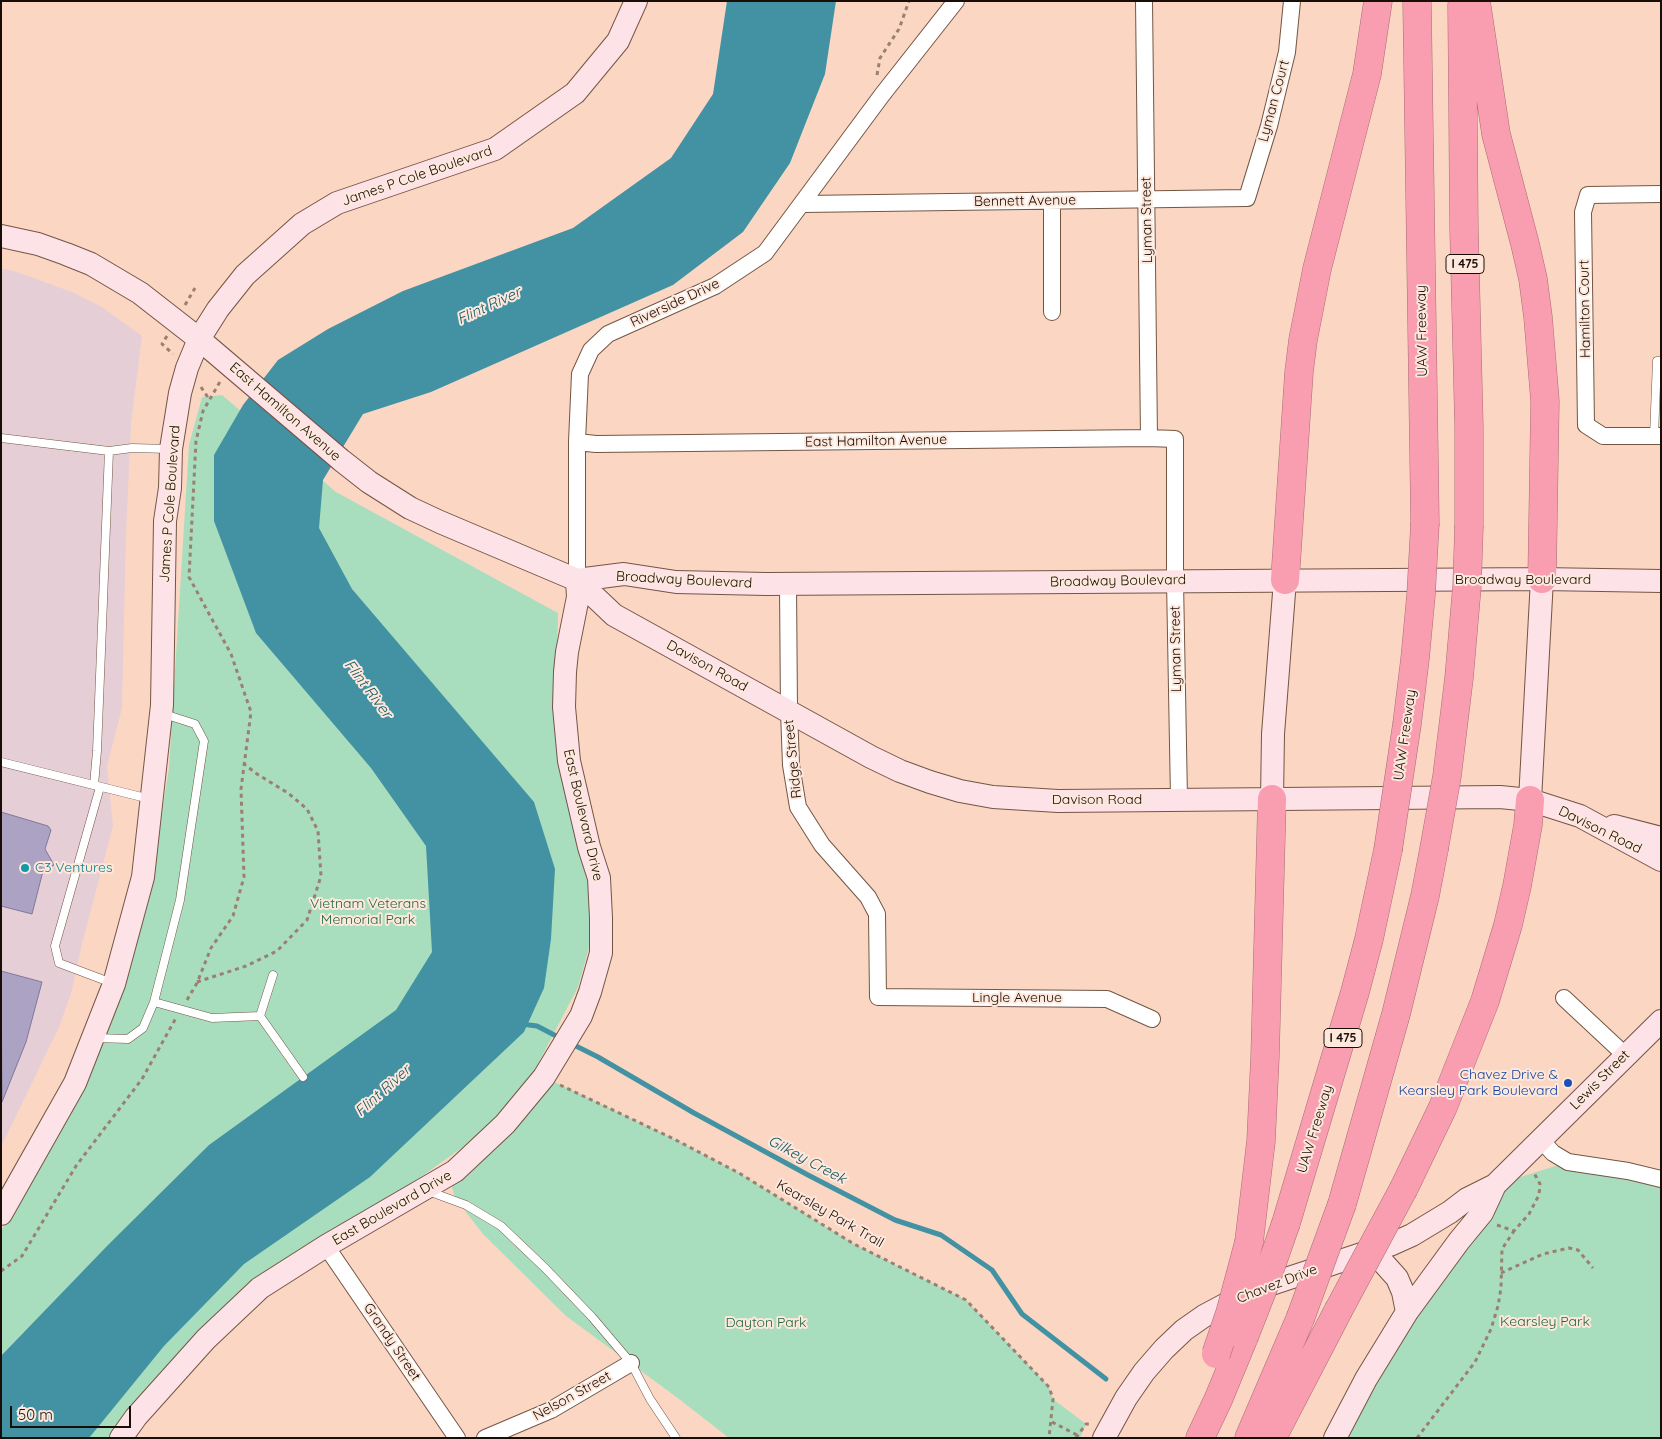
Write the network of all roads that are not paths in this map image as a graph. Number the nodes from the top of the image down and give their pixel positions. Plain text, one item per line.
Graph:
1 (636, 1) edge
2 (956, 1) edge
3 (1144, 1) edge
4 (1292, 1) edge
5 (1378, 1) edge
6 (1417, 1) edge
7 (1462, 1) edge
8 (1476, 1) edge
9 (1661, 194) edge
10 (1147, 198) junction
11 (1246, 198) joint
12 (1052, 201) junction
13 (803, 204) junction
14 (1, 236) edge
15 (1052, 312) dead end
16 (199, 339) junction
17 (1659, 361) edge
18 (1657, 436) edge
19 (1, 438) edge
20 (1149, 438) junction
21 (1175, 439) joint
22 (577, 442) junction
23 (172, 449) junction
24 (109, 451) junction
25 (1542, 579) junction
26 (577, 580) junction
27 (1175, 580) junction
28 (1285, 580) junction
29 (1661, 581) edge
30 (788, 585) junction
31 (789, 711) junction
32 (161, 714) junction
33 (1, 762) edge
34 (97, 786) junction
35 (151, 799) junction
36 (1179, 799) junction
37 (1272, 799) junction
38 (1530, 800) junction
39 (1580, 816) junction
40 (1661, 838) edge
41 (1661, 860) edge
42 (273, 975) dead end
43 (114, 984) junction
44 (878, 997) joint
45 (1564, 998) dead end
46 (154, 1002) junction
47 (260, 1016) junction
48 (1152, 1019) dead end
49 (1661, 1021) edge
50 (93, 1038) junction
51 (1624, 1055) junction
52 (303, 1077) dead end
53 (1540, 1139) junction
54 (1661, 1179) edge
55 (1495, 1185) junction
56 (424, 1189) junction
57 (1, 1214) edge
58 (326, 1246) junction
59 (1366, 1253) junction
60 (1407, 1312) junction
61 (631, 1363) junction
62 (121, 1438) edge
63 (457, 1438) edge
64 (486, 1438) edge
65 (676, 1438) edge
66 (1104, 1438) edge
67 (1190, 1438) edge
68 (1200, 1438) edge
69 (1249, 1438) edge
70 (1272, 1438) edge
71 (1336, 1438) edge

1 - 16 main road, James P Cole Boulevard
2 - 13 street, Riverside Drive
3 - 10 street, Lyman Street
4 - 11 street, Lyman Court
5 - 28 highway
6 - 68 highway, UAW Freeway / I 475, bridge
7 - 69 highway, I 475, bridge
8 - 25 highway
9 - 18 street, Hamilton Court
10 - 11 street, Bennett Avenue
10 - 12 street, Bennett Avenue
10 - 20 street, Lyman Street
12 - 13 street, Bennett Avenue
12 - 15 street
13 - 22 street, Riverside Drive
14 - 16 main road, East Hamilton Avenue
16 - 23 main road, James P Cole Boulevard
16 - 26 main road, East Hamilton Avenue
17 - 18 lane
19 - 24 lane
20 - 21 street, East Hamilton Avenue
20 - 22 street, East Hamilton Avenue
21 - 27 street, Lyman Street
22 - 26 street, Riverside Drive
23 - 24 lane
23 - 32 main road, James P Cole Boulevard
24 - 34 lane
25 - 28 main road, Broadway Boulevard
25 - 29 main road, Broadway Boulevard
25 - 38 main road
26 - 30 main road, Broadway Boulevard
26 - 31 main road, Davison Road
26 - 56 main road, East Boulevard Drive
27 - 28 main road, Broadway Boulevard
27 - 30 main road, Broadway Boulevard
27 - 36 street, Lyman Street
28 - 37 main road
30 - 31 street, Ridge Street
31 - 36 main road, Davison Road
31 - 44 street, Ridge Street
32 - 35 main road, James P Cole Boulevard
32 - 46 lane
33 - 34 lane
34 - 35 lane
34 - 43 lane
35 - 43 main road, James P Cole Boulevard
36 - 37 main road, Davison Road
37 - 38 main road, Davison Road
37 - 67 highway, bridge
38 - 39 main road, Davison Road
38 - 70 highway, bridge
39 - 40 main road
39 - 41 main road, Davison Road
42 - 47 lane
43 - 50 main road, James P Cole Boulevard
44 - 48 street, Lingle Avenue
45 - 51 street
46 - 47 lane
46 - 50 lane
47 - 52 lane
49 - 51 main road, Lewis Street
50 - 57 main road, James P Cole Boulevard
51 - 53 main road, Lewis Street
53 - 54 street
53 - 55 main road, Chavez Drive
55 - 59 main road, Chavez Drive
55 - 60 main road, Chavez Drive
56 - 58 main road, East Boulevard Drive
56 - 61 lane
58 - 62 main road, East Boulevard Drive
58 - 63 street, Grandy Street
59 - 60 main road
59 - 66 main road, Chavez Drive
60 - 71 main road, Chavez Drive
61 - 64 street, Nelson Street
61 - 65 lane

